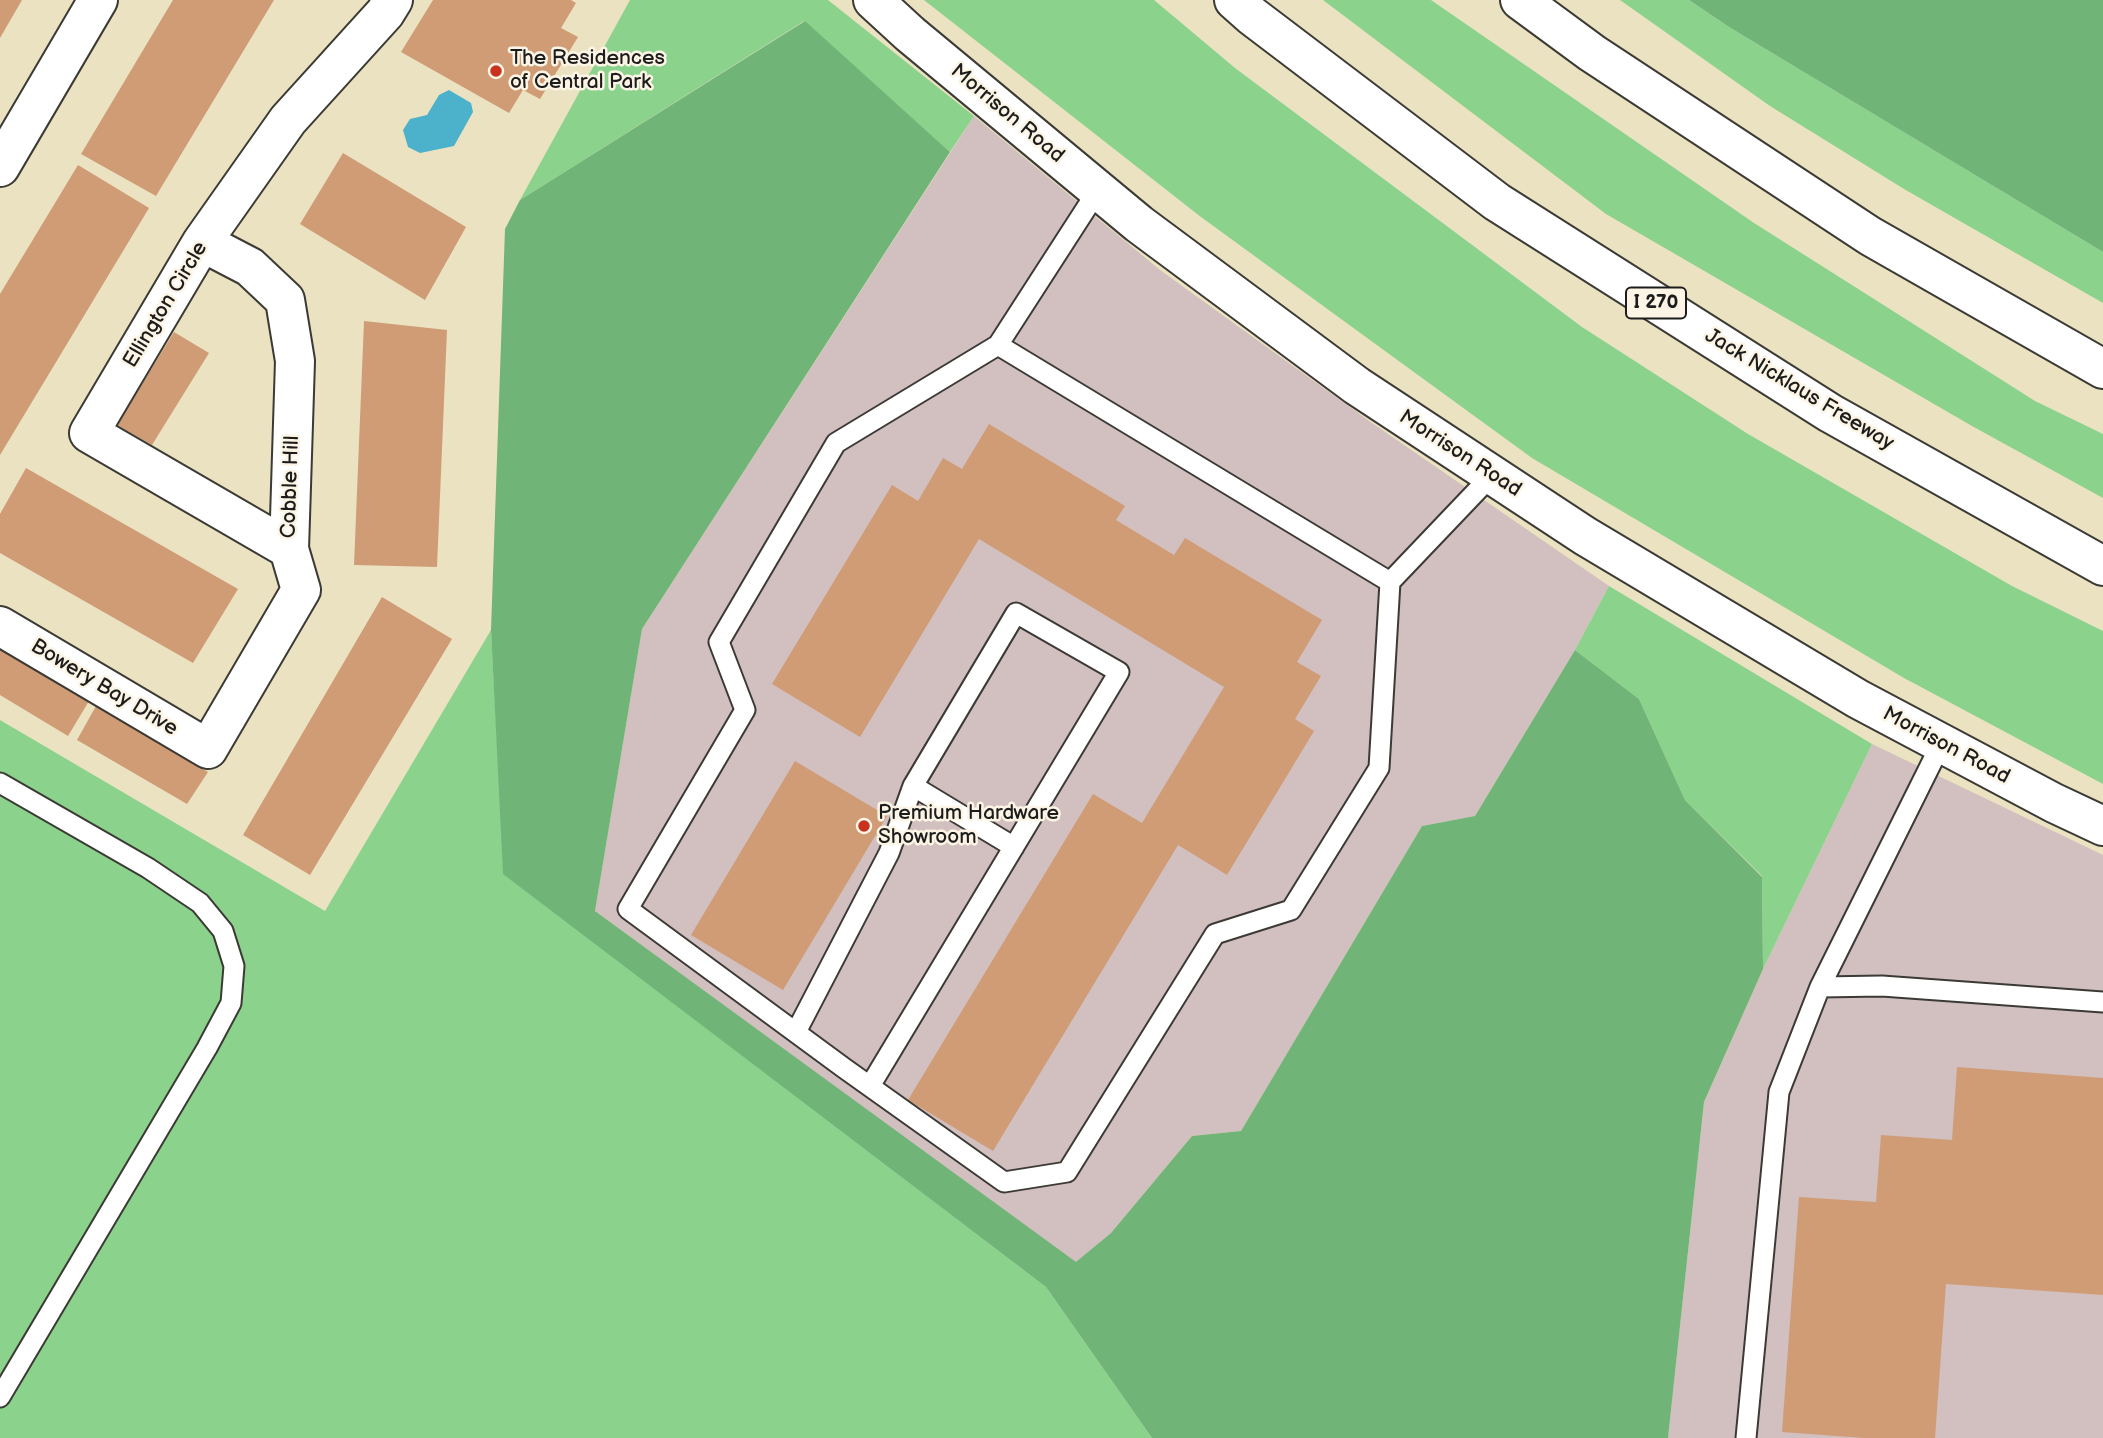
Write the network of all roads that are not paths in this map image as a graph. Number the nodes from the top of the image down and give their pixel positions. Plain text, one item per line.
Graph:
1 (98, 0) edge
2 (873, 0) edge
3 (1234, 0) edge
4 (1520, 0) edge
5 (380, 4) edge
6 (0, 167) edge
7 (1098, 190) junction
8 (202, 242) junction
9 (998, 345) junction
10 (2103, 369) edge
11 (1492, 475) junction
12 (289, 550) junction
13 (2103, 566) edge
14 (1390, 582) junction
15 (0, 626) edge
16 (1941, 744) junction
17 (208, 750) joint
18 (0, 783) edge
19 (913, 786) junction
20 (2103, 826) edge
21 (1014, 847) junction
22 (1820, 987) junction
23 (2103, 1002) edge
24 (796, 1032) junction
25 (870, 1086) junction
26 (0, 1397) edge
27 (1746, 1438) edge

1 - 6 main road
2 - 7 main road, Morrison Road
3 - 13 main road, Jack Nicklaus Freeway / I 270
4 - 10 main road
5 - 8 main road, Ellington Circle
7 - 9 lane
7 - 11 main road, Morrison Road
8 - 12 main road, Cobble Hill
8 - 12 main road, Ellington Circle
9 - 14 lane
9 - 24 lane
11 - 14 lane
11 - 16 main road, Morrison Road
12 - 17 main road, Cobble Hill
14 - 25 lane
15 - 17 main road, Bowery Bay Drive
16 - 20 main road, Morrison Road
16 - 22 lane
18 - 26 lane
19 - 21 lane
19 - 21 lane
19 - 24 lane
21 - 25 lane
22 - 23 lane
22 - 27 lane
24 - 25 lane

